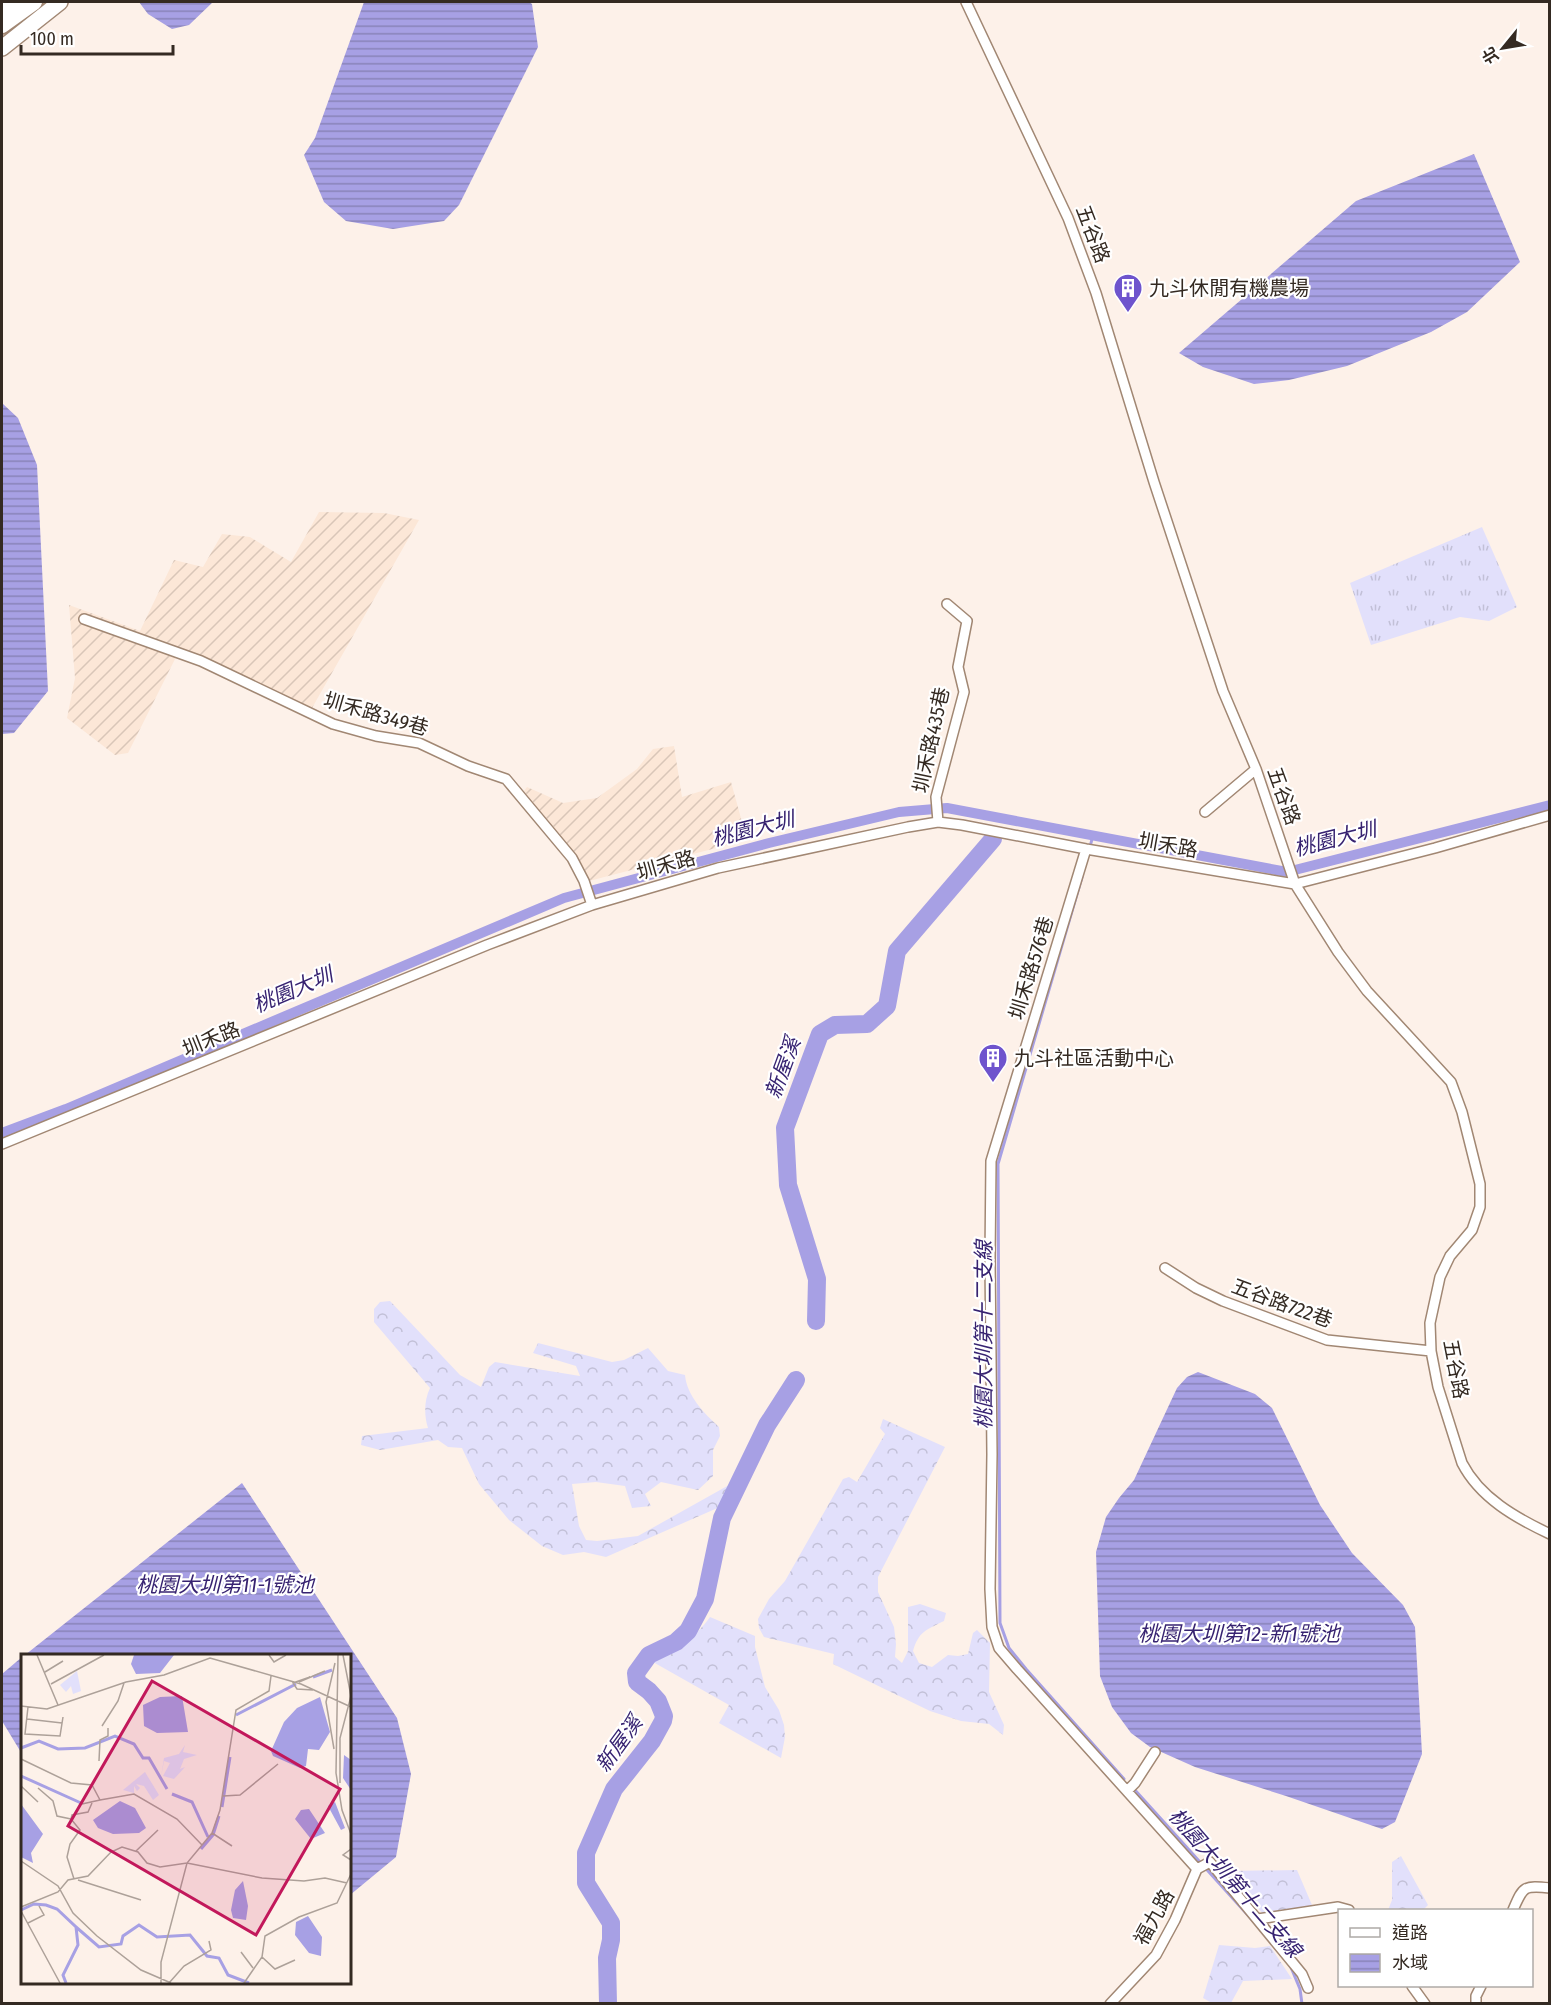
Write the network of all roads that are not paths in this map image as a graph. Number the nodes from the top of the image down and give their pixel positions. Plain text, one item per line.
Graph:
1 (11, 2) edge
2 (34, 2) edge
3 (60, 2) edge
4 (966, 2) edge
5 (2, 9) edge
6 (2, 25) edge
7 (2, 48) edge
8 (946, 604) dead end
9 (84, 619) dead end
10 (1256, 769) junction
11 (1205, 812) dead end
12 (1550, 815) edge
13 (937, 820) junction
14 (1086, 849) junction
15 (1294, 884) junction
16 (591, 902) junction
17 (2, 1144) edge
18 (1166, 1268) dead end
19 (1431, 1351) junction
20 (1550, 1534) edge
21 (1155, 1752) dead end
22 (1127, 1791) junction
23 (1197, 1869) junction
24 (1550, 1888) edge
25 (1344, 1909) edge
26 (1514, 1909) edge
27 (1258, 1919) junction
28 (1413, 1987) edge
29 (1480, 1987) edge
30 (1308, 1988) dead end
31 (1110, 2004) edge
32 (1425, 2004) edge
33 (1476, 2004) edge

1 - 5 highway
2 - 6 highway
3 - 7 main road
4 - 10 street, 五谷路
8 - 13 street, 圳禾路435巷
9 - 16 street, 圳禾路349巷
10 - 11 street
10 - 15 street, 五谷路
12 - 15 street, 圳禾路
13 - 14 street, 圳禾路
13 - 16 street, 圳禾路
14 - 15 street, 圳禾路
14 - 22 street, 圳禾路576巷
15 - 19 street, 五谷路
16 - 17 street, 圳禾路
18 - 19 street, 五谷路722巷
19 - 20 street, 五谷路
21 - 22 street
22 - 23 street, 圳禾路576巷
23 - 27 street
23 - 31 street, 福九路
24 - 26 street
25 - 27 street
27 - 30 street
28 - 32 street
29 - 33 street

